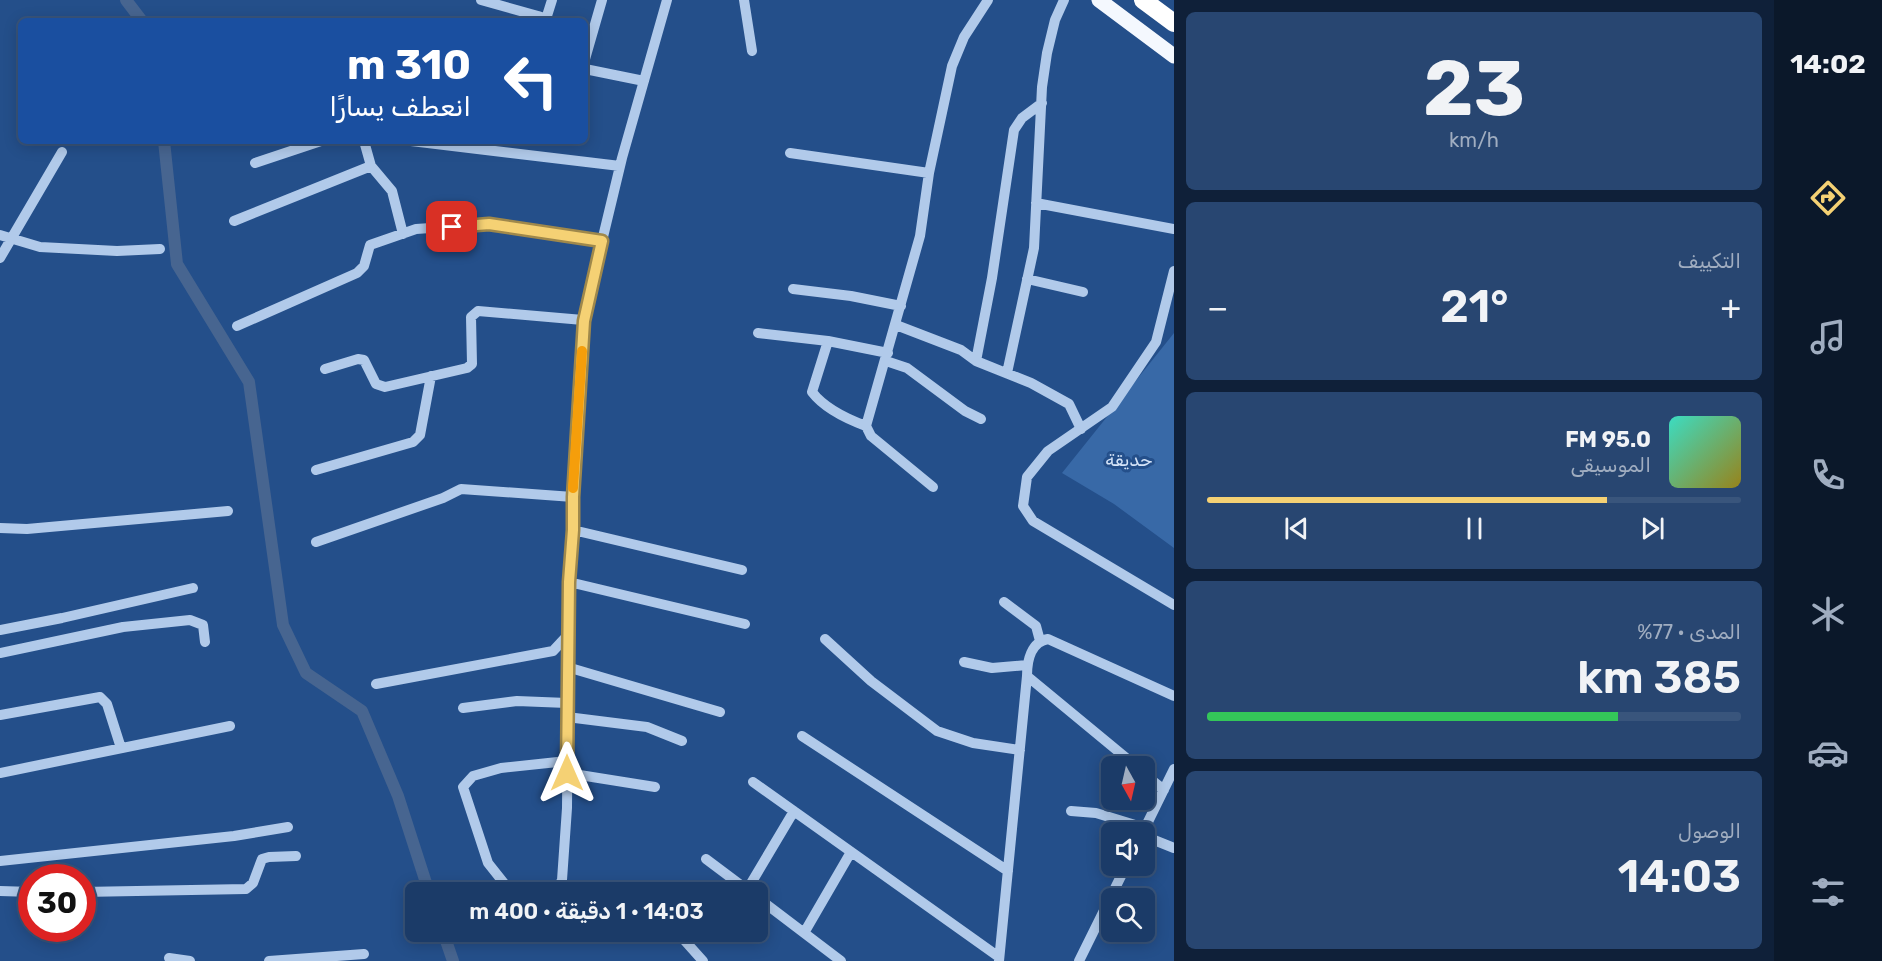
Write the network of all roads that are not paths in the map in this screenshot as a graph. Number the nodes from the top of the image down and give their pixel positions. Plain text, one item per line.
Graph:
1 (481, 0) edge
2 (552, 0) edge
3 (602, 0) edge
4 (665, 0) edge
5 (744, 0) edge
6 (988, 0) edge
7 (1064, 0) edge
8 (1099, 0) edge
9 (1143, 0) edge
10 (539, 18) edge
11 (546, 18) edge
12 (1174, 23) edge
13 (588, 49) edge
14 (752, 51) dead end
15 (1174, 56) edge
16 (588, 70) edge
17 (644, 81) junction
18 (1042, 103) junction
19 (312, 144) edge
20 (365, 144) edge
21 (436, 144) edge
22 (62, 152) dead end
23 (790, 153) dead end
24 (255, 163) dead end
25 (371, 166) junction
26 (620, 166) junction
27 (929, 173) junction
28 (1036, 203) junction
29 (234, 221) dead end
30 (1174, 229) edge
31 (403, 234) junction
32 (0, 235) edge
33 (12, 239) junction
34 (602, 241) junction
35 (160, 249) dead end
36 (0, 258) edge
37 (1174, 270) edge
38 (1027, 279) junction
39 (793, 289) dead end
40 (1083, 292) dead end
41 (901, 306) junction
42 (584, 321) junction
43 (896, 325) junction
44 (237, 326) dead end
45 (758, 333) dead end
46 (828, 340) junction
47 (887, 357) junction
48 (976, 361) junction
49 (325, 369) dead end
50 (1007, 373) junction
51 (431, 376) junction
52 (981, 419) dead end
53 (866, 426) junction
54 (1081, 429) junction
55 (316, 470) dead end
56 (933, 487) dead end
57 (573, 497) junction
58 (228, 511) dead end
59 (0, 528) edge
60 (573, 530) junction
61 (316, 542) dead end
62 (742, 570) dead end
63 (569, 582) junction
64 (193, 588) dead end
65 (1004, 602) dead end
66 (1174, 605) edge
67 (746, 624) dead end
68 (0, 630) edge
69 (567, 636) junction
70 (825, 639) dead end
71 (1040, 641) junction
72 (205, 642) dead end
73 (0, 653) edge
74 (964, 662) dead end
75 (567, 667) junction
76 (1027, 671) junction
77 (376, 684) dead end
78 (1174, 696) edge
79 (567, 703) junction
80 (463, 708) dead end
81 (720, 712) dead end
82 (0, 715) edge
83 (567, 717) junction
84 (230, 726) dead end
85 (802, 736) dead end
86 (682, 741) dead end
87 (121, 748) junction
88 (1020, 750) junction
89 (1125, 756) edge
90 (567, 760) junction
91 (1174, 769) edge
92 (0, 772) edge
93 (567, 773) junction
94 (753, 782) dead end
95 (1155, 783) edge
96 (655, 787) dead end
97 (1164, 790) junction
98 (794, 811) junction
99 (1071, 811) dead end
100 (1119, 822) edge
101 (1149, 822) edge
102 (288, 827) dead end
103 (1155, 838) edge
104 (1174, 848) edge
105 (851, 852) junction
106 (296, 856) dead end
107 (706, 859) dead end
108 (0, 861) edge
109 (1008, 871) junction
110 (1121, 876) edge
111 (503, 882) edge
112 (561, 882) edge
113 (736, 882) edge
114 (753, 882) edge
115 (0, 891) edge
116 (18, 892) edge
117 (96, 892) edge
118 (768, 906) edge
119 (804, 933) junction
120 (686, 942) edge
121 (364, 954) dead end
122 (169, 958) dead end
123 (999, 959) edge
124 (190, 961) edge
125 (269, 961) edge
126 (703, 961) edge
127 (841, 961) edge
128 (1080, 961) edge

1 - 10 street
2 - 11 street
3 - 13 street
4 - 17 street
5 - 14 street
6 - 27 street
7 - 18 street
8 - 15 main road
9 - 12 highway
16 - 17 street
17 - 26 street
18 - 28 street
18 - 48 street
19 - 24 street
20 - 25 street
21 - 26 street
22 - 33 street
23 - 27 street
25 - 29 street
25 - 31 street
26 - 34 street
27 - 41 street
28 - 30 street
28 - 38 street
31 - 34 street
31 - 44 street
32 - 33 street
33 - 35 street
33 - 36 street
34 - 42 street
37 - 54 street
38 - 40 street
38 - 50 street
39 - 41 street
41 - 43 street
42 - 51 street
42 - 57 street
43 - 47 street
43 - 48 street
45 - 46 street
46 - 47 street
46 - 53 street
47 - 52 street
47 - 53 street
48 - 50 street
49 - 51 street
50 - 54 street
51 - 55 street
53 - 56 street
54 - 66 street
57 - 60 street
57 - 61 street
58 - 59 street
60 - 62 street
60 - 63 street
63 - 67 street
63 - 69 street
64 - 68 street
65 - 71 street
69 - 75 street
69 - 77 street
70 - 88 street
71 - 76 street
71 - 78 street
72 - 73 street
74 - 76 street
75 - 79 street
75 - 81 street
76 - 88 street
76 - 89 street
79 - 80 street
79 - 83 street
82 - 87 street
83 - 86 street
83 - 90 street
84 - 87 street
85 - 109 street
87 - 92 street
88 - 109 street
90 - 93 street
90 - 111 street
91 - 97 street
93 - 96 street
93 - 112 street
94 - 98 street
95 - 97 street
97 - 101 street
98 - 105 street
98 - 114 street
99 - 100 street
102 - 108 street
103 - 104 street
105 - 119 street
105 - 123 street
106 - 117 street
107 - 113 street
109 - 123 street
110 - 128 street
115 - 116 street
118 - 119 street
119 - 127 street
120 - 126 street
121 - 125 street
122 - 124 street

